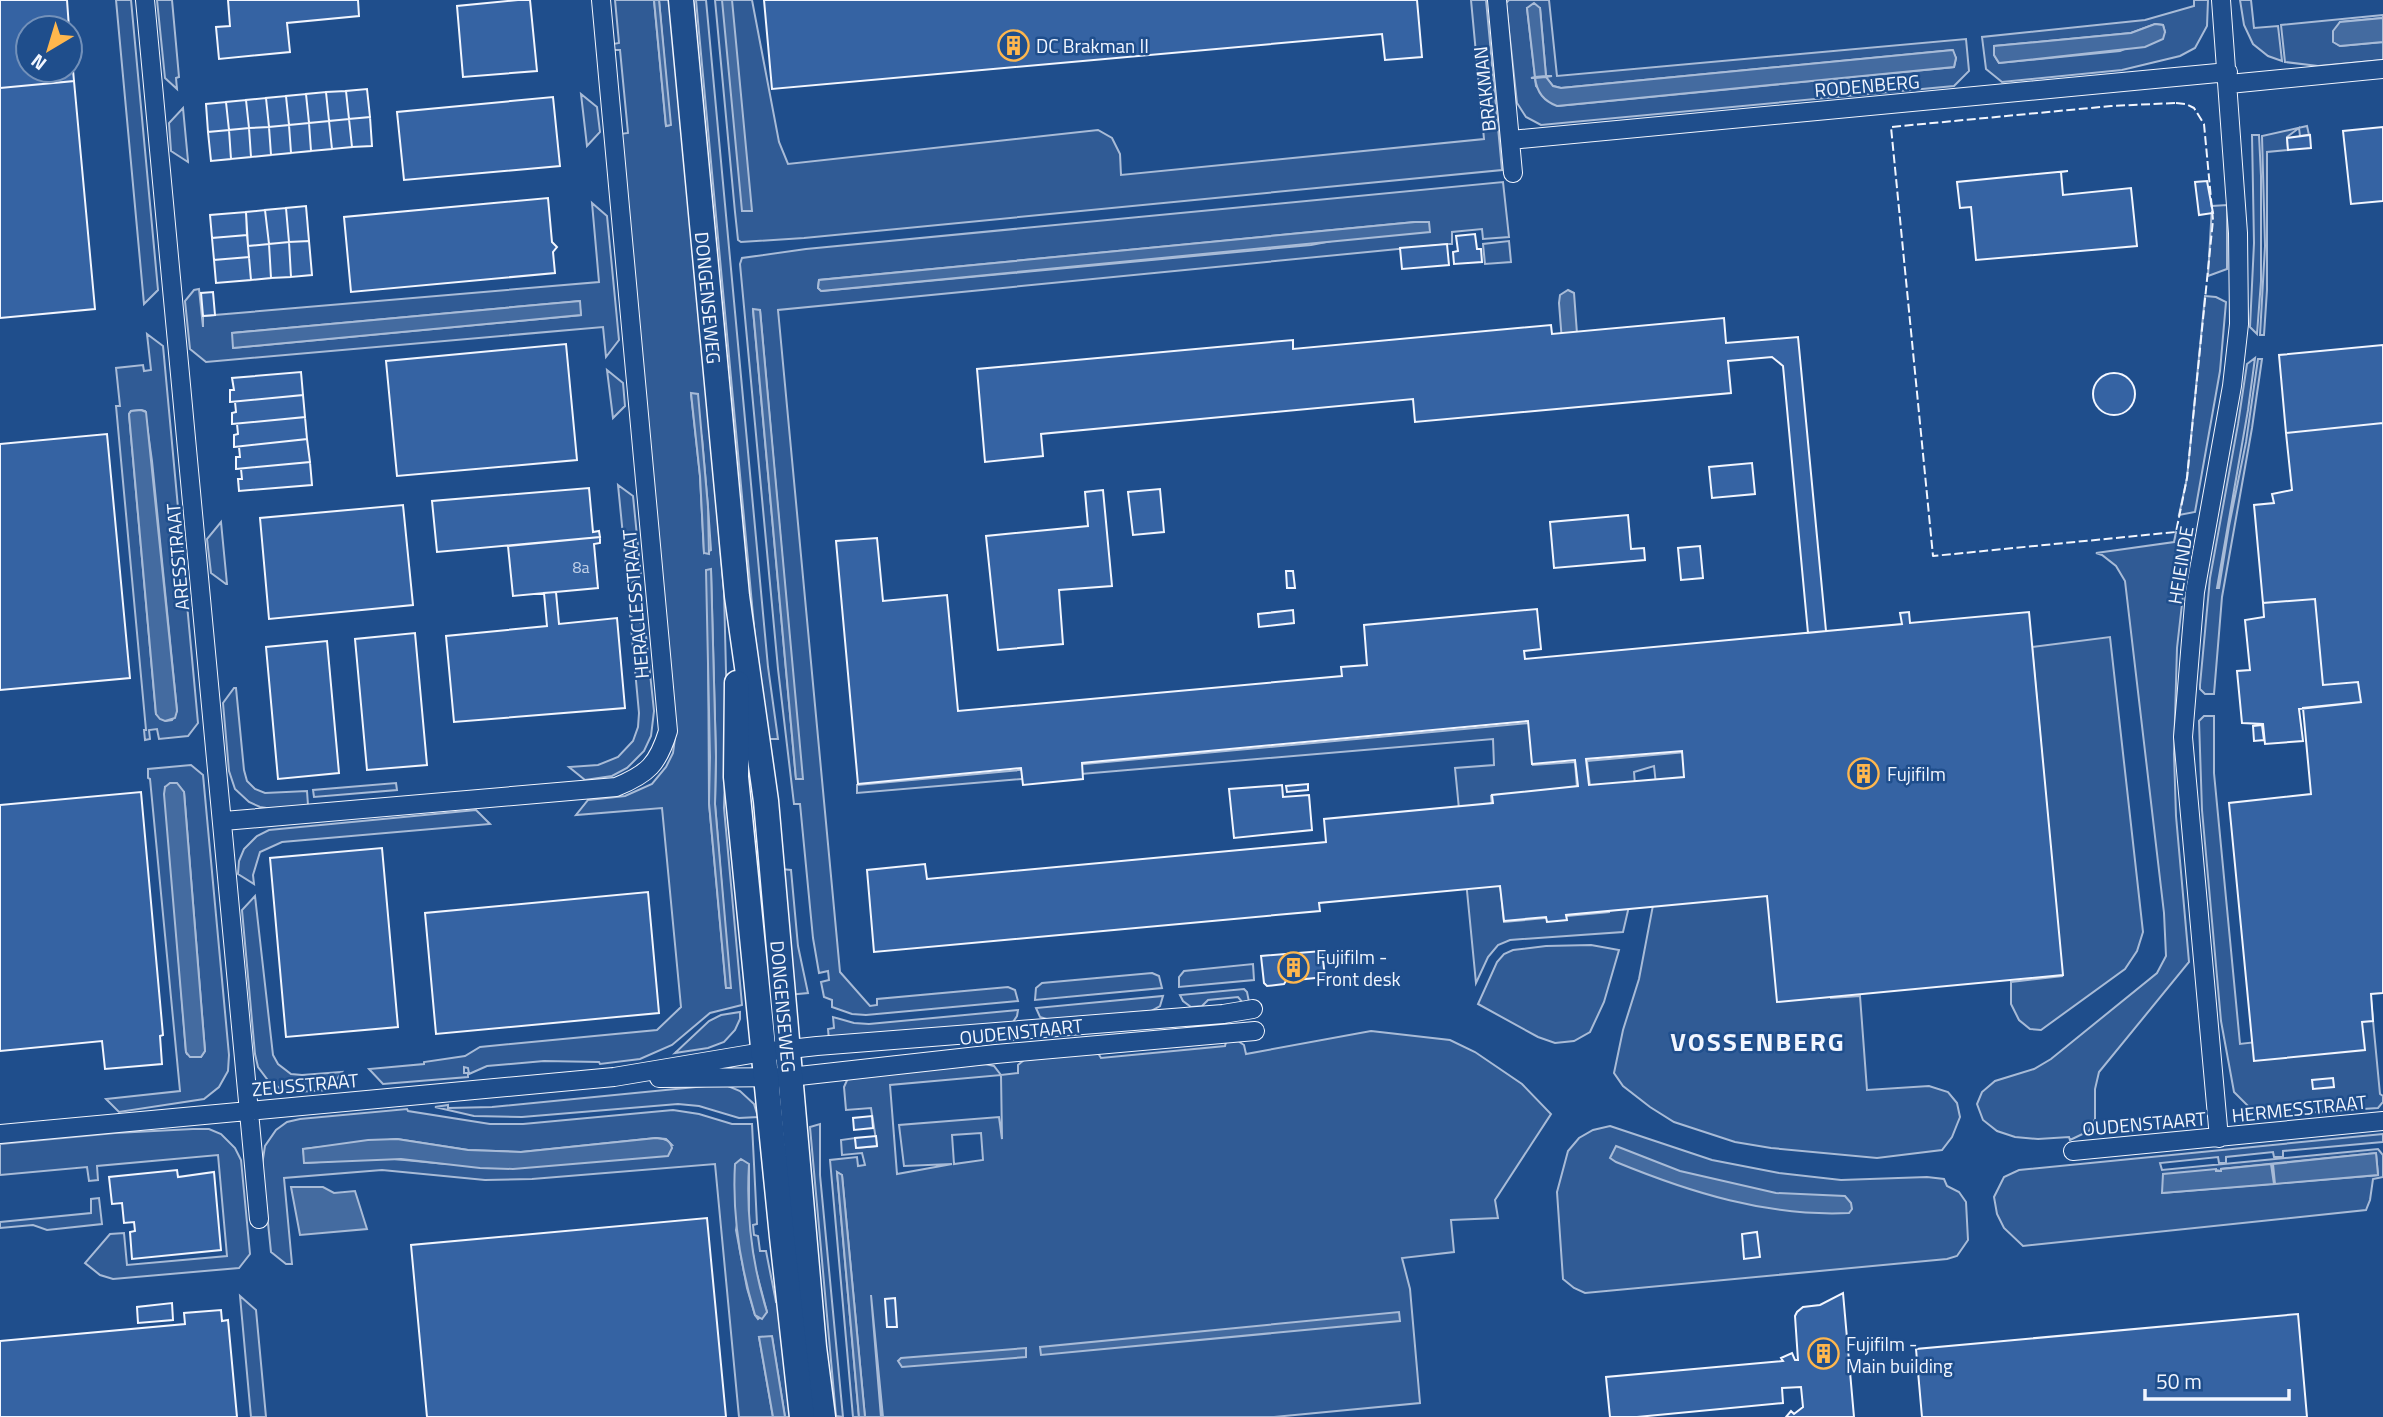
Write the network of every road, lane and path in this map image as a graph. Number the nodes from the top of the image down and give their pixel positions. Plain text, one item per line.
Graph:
1 (145, 0) edge
2 (601, 0) edge
3 (681, 0) edge
4 (1497, 0) edge
5 (2221, 0) edge
6 (2383, 69) edge
7 (2228, 78) junction
8 (1511, 139) junction
9 (1513, 173) dead end
10 (737, 596) junction
11 (223, 821) junction
12 (1253, 1009) dead end
13 (1255, 1031) dead end
14 (789, 1050) junction
15 (763, 1052) junction
16 (614, 1077) junction
17 (790, 1077) junction
18 (765, 1079) junction
19 (249, 1110) junction
20 (2383, 1121) edge
21 (0, 1134) edge
22 (2219, 1138) junction
23 (2073, 1151) dead end
24 (259, 1219) dead end
25 (802, 1417) edge
26 (823, 1417) edge

1 - 11 street, ARESSTRAAT
2 - 11 street, HERACLESSTRAAT
3 - 10 street, DONGENSEWEG
4 - 8 street, BRAKMAN
5 - 7 street, HEIEINDE
6 - 7 street, RODENBERG
7 - 8 street, RODENBERG
7 - 22 street, HEIEINDE
8 - 9 street, BRAKMAN
10 - 14 street, DONGENSEWEG
10 - 15 street, DONGENSEWEG
11 - 19 street, ARESSTRAAT
12 - 14 street, OUDENSTAART
13 - 17 street, OUDENSTAART
14 - 15 street, OUDENSTAART
14 - 17 street, DONGENSEWEG
15 - 16 street, ZEUSSTRAAT
15 - 18 street, DONGENSEWEG
16 - 18 street, ZEUSSTRAAT
16 - 19 street, ZEUSSTRAAT
17 - 18 street, OUDENSTAART
17 - 26 street, DONGENSEWEG
18 - 25 street, DONGENSEWEG
19 - 21 street, ZEUSSTRAAT
19 - 24 street, ARESSTRAAT
20 - 22 street, HERMESSTRAAT
22 - 23 street, OUDENSTAART

